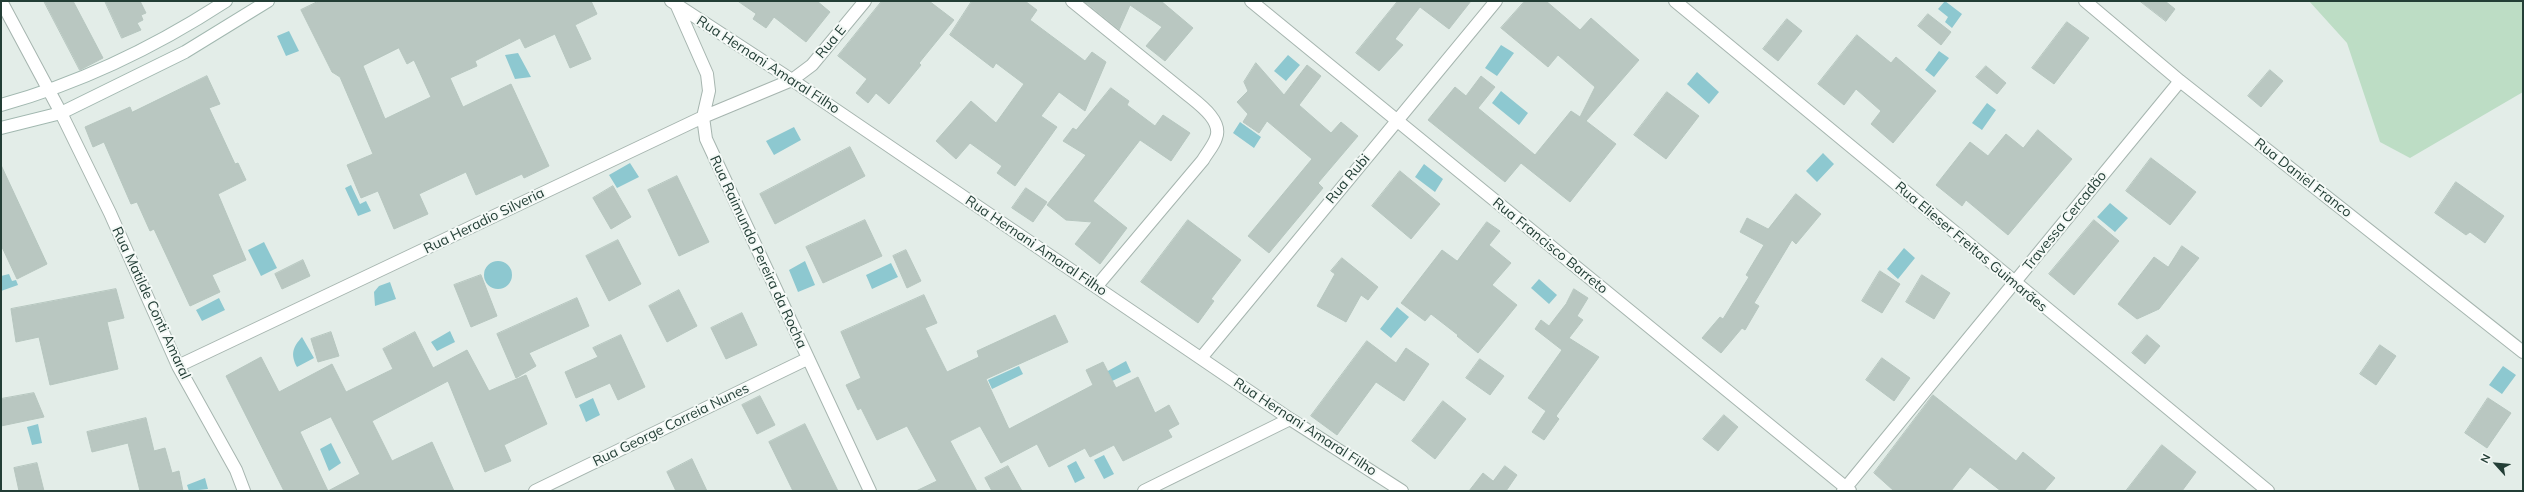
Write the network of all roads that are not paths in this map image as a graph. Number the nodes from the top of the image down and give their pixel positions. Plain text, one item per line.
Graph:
1 (1, 1) edge
2 (226, 1) edge
3 (268, 1) edge
4 (865, 1) edge
5 (1072, 1) edge
6 (1250, 1) edge
7 (1496, 1) edge
8 (1675, 1) edge
9 (2086, 1) edge
10 (674, 3) edge
11 (792, 80) junction
12 (2180, 81) junction
13 (50, 92) junction
14 (1, 105) edge
15 (61, 113) junction
16 (703, 117) junction
17 (1397, 120) junction
18 (1, 128) edge
19 (2014, 283) junction
20 (1096, 287) junction
21 (2523, 352) edge
22 (1201, 358) junction
23 (807, 359) junction
24 (178, 366) junction
25 (1290, 419) junction
26 (1846, 490) edge
27 (244, 491) edge
28 (535, 491) edge
29 (870, 491) edge
30 (1144, 491) edge
31 (1402, 491) edge
32 (2268, 491) edge

1 - 13 street, Rua Matilde Conti Amaral
2 - 13 street
3 - 15 street
4 - 11 street, Rua E
5 - 20 street
6 - 17 street, Rua Francisco Barreto
7 - 17 street, Rua Rubi
8 - 19 street, Rua Elieser Freitas Guimarães
9 - 12 street, Rua Daniel Franco
10 - 11 street, Rua Hernani Amaral Filho
10 - 16 street, Rua Raimundo Pereira da Rocha
11 - 16 street, Rua Heradio Silveria
11 - 20 street, Rua Hernani Amaral Filho
12 - 19 street, Travessa Cercadão
12 - 21 street, Rua Daniel Franco
13 - 14 street
13 - 15 street, Rua Matilde Conti Amaral
15 - 18 street
15 - 24 street, Rua Matilde Conti Amaral
16 - 23 street, Rua Raimundo Pereira da Rocha
16 - 24 street, Rua Heradio Silveria
17 - 22 street, Rua Rubi
17 - 26 street, Rua Francisco Barreto
19 - 26 street, Travessa Cercadão
19 - 32 street, Rua Elieser Freitas Guimarães
20 - 22 street, Rua Hernani Amaral Filho
22 - 25 street, Rua Hernani Amaral Filho
23 - 28 street, Rua George Correia Nunes
23 - 29 street, Rua Raimundo Pereira da Rocha
24 - 27 street, Rua Matilde Conti Amaral
25 - 30 street
25 - 31 street, Rua Hernani Amaral Filho

